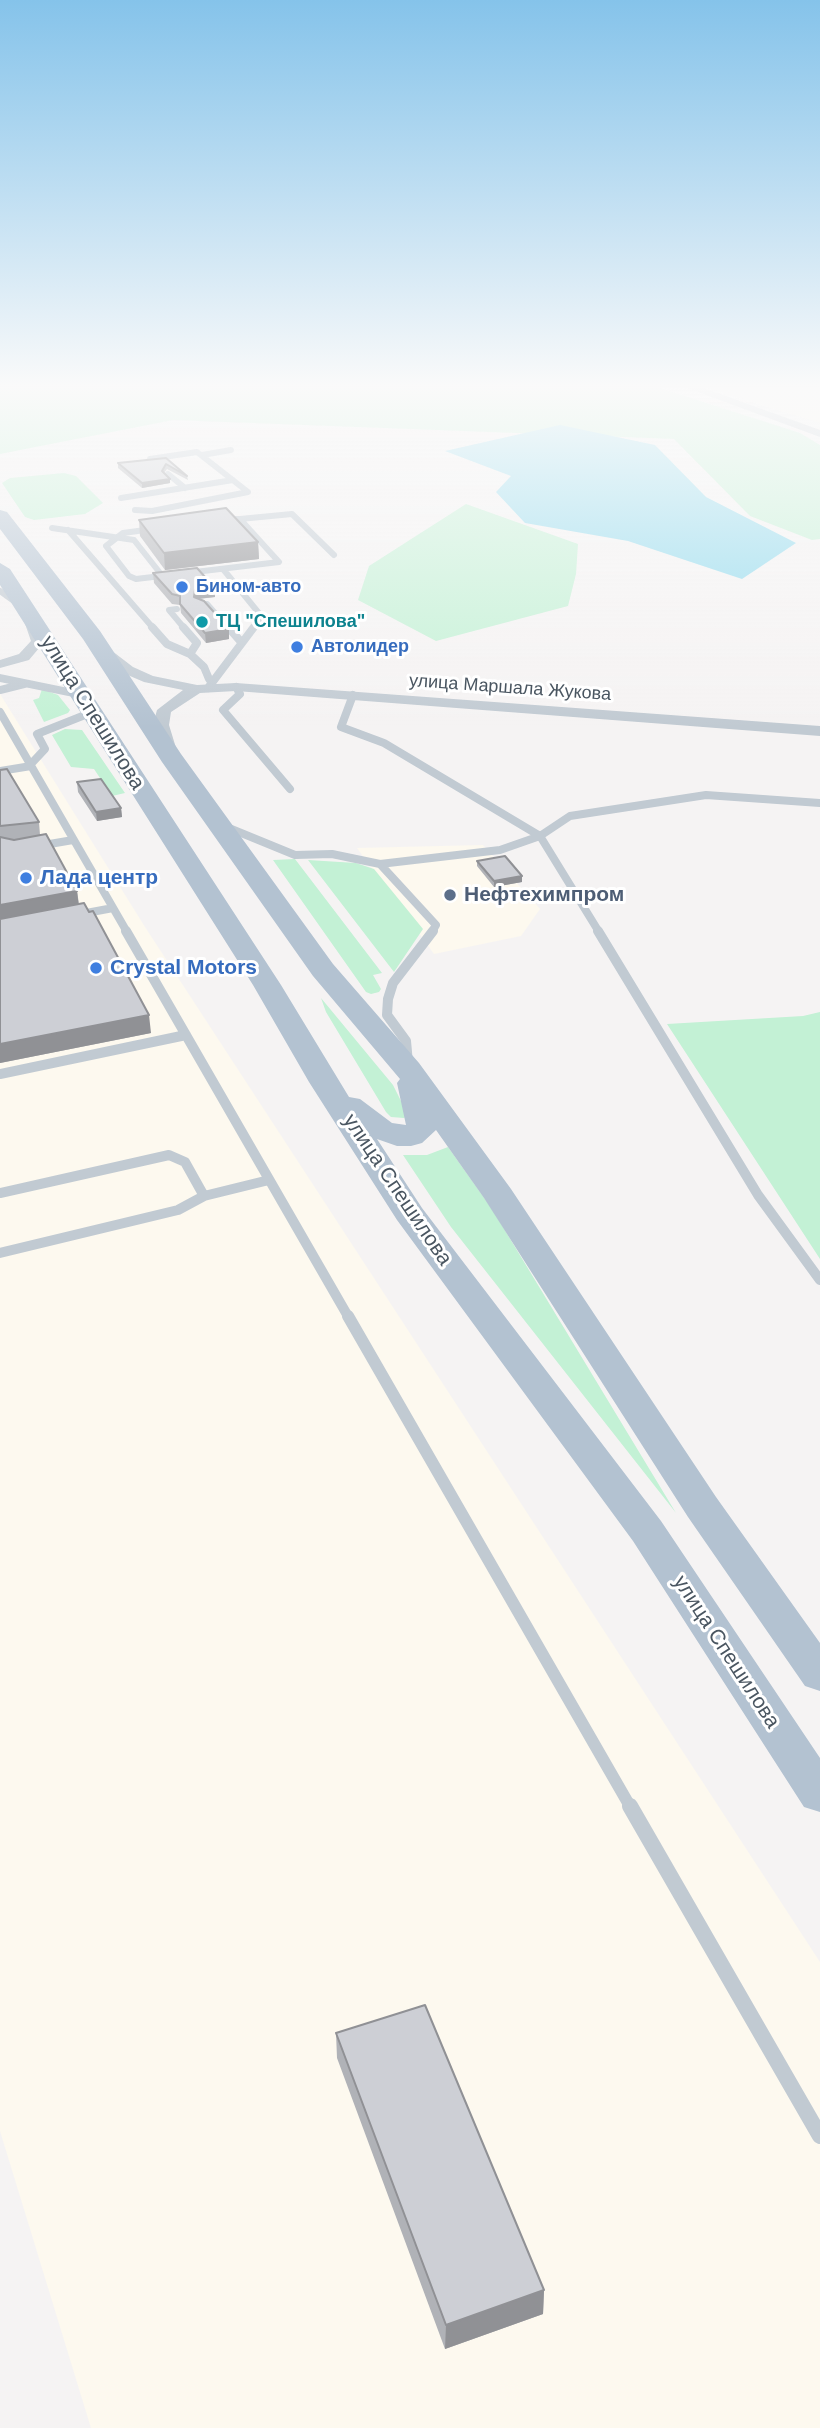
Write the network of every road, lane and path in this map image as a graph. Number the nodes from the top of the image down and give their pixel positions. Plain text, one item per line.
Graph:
1 (201, 501) edge
2 (135, 510) dead end
3 (0, 516) edge
4 (240, 519) junction
5 (52, 528) dead end
6 (68, 530) junction
7 (116, 537) junction
8 (334, 555) dead end
9 (0, 569) edge
10 (223, 569) junction
11 (164, 578) junction
12 (0, 592) edge
13 (200, 605) edge
14 (177, 609) edge
15 (29, 613) junction
16 (92, 636) junction
17 (242, 643) junction
18 (190, 654) junction
19 (0, 664) edge
20 (0, 678) edge
21 (36, 684) junction
22 (204, 686) junction
23 (236, 687) junction
24 (0, 690) edge
25 (353, 695) junction
26 (84, 704) junction
27 (0, 712) edge
28 (820, 731) edge
29 (171, 757) junction
30 (31, 765) junction
31 (0, 771) edge
32 (290, 789) dead end
33 (820, 803) edge
34 (214, 816) junction
35 (540, 836) junction
36 (73, 839) junction
37 (27, 848) edge
38 (380, 863) junction
39 (113, 908) junction
40 (75, 915) edge
41 (186, 1035) junction
42 (408, 1069) junction
43 (0, 1074) edge
44 (324, 1082) junction
45 (269, 1180) junction
46 (0, 1194) edge
47 (204, 1196) junction
48 (0, 1253) edge
49 (820, 1280) edge
50 (820, 1675) edge
51 (820, 1794) edge
52 (820, 2136) edge

1 - 2 lane
3 - 16 main road, улица Спешилова
4 - 7 lane
4 - 8 lane
4 - 10 lane
5 - 6 lane
6 - 7 lane
6 - 18 lane
7 - 11 lane
7 - 11 lane
9 - 15 main road, улица Спешилова
10 - 11 lane
10 - 17 lane
12 - 15 lane
13 - 17 lane
14 - 18 lane
15 - 19 street
15 - 26 main road, улица Спешилова
16 - 22 street, улица Маршала Жукова
16 - 29 main road, улица Спешилова
17 - 22 lane
18 - 22 lane
20 - 21 street
21 - 24 lane
21 - 26 street
22 - 23 street, улица Маршала Жукова
22 - 29 street
23 - 25 street, улица Маршала Жукова
23 - 32 lane
25 - 28 street, улица Маршала Жукова
25 - 35 lane
26 - 30 lane
26 - 44 main road, улица Спешилова
27 - 30 lane
29 - 34 main road, улица Спешилова
30 - 31 lane
30 - 36 lane
33 - 35 lane
34 - 38 lane
34 - 42 main road, улица Спешилова
35 - 38 lane
35 - 49 lane
36 - 37 lane
36 - 39 lane
38 - 42 lane
39 - 40 lane
39 - 41 lane
41 - 43 lane
41 - 45 lane
42 - 44 main road
42 - 50 main road, улица Спешилова
44 - 51 main road, улица Спешилова
45 - 47 lane
45 - 52 lane
46 - 47 lane
47 - 48 lane

